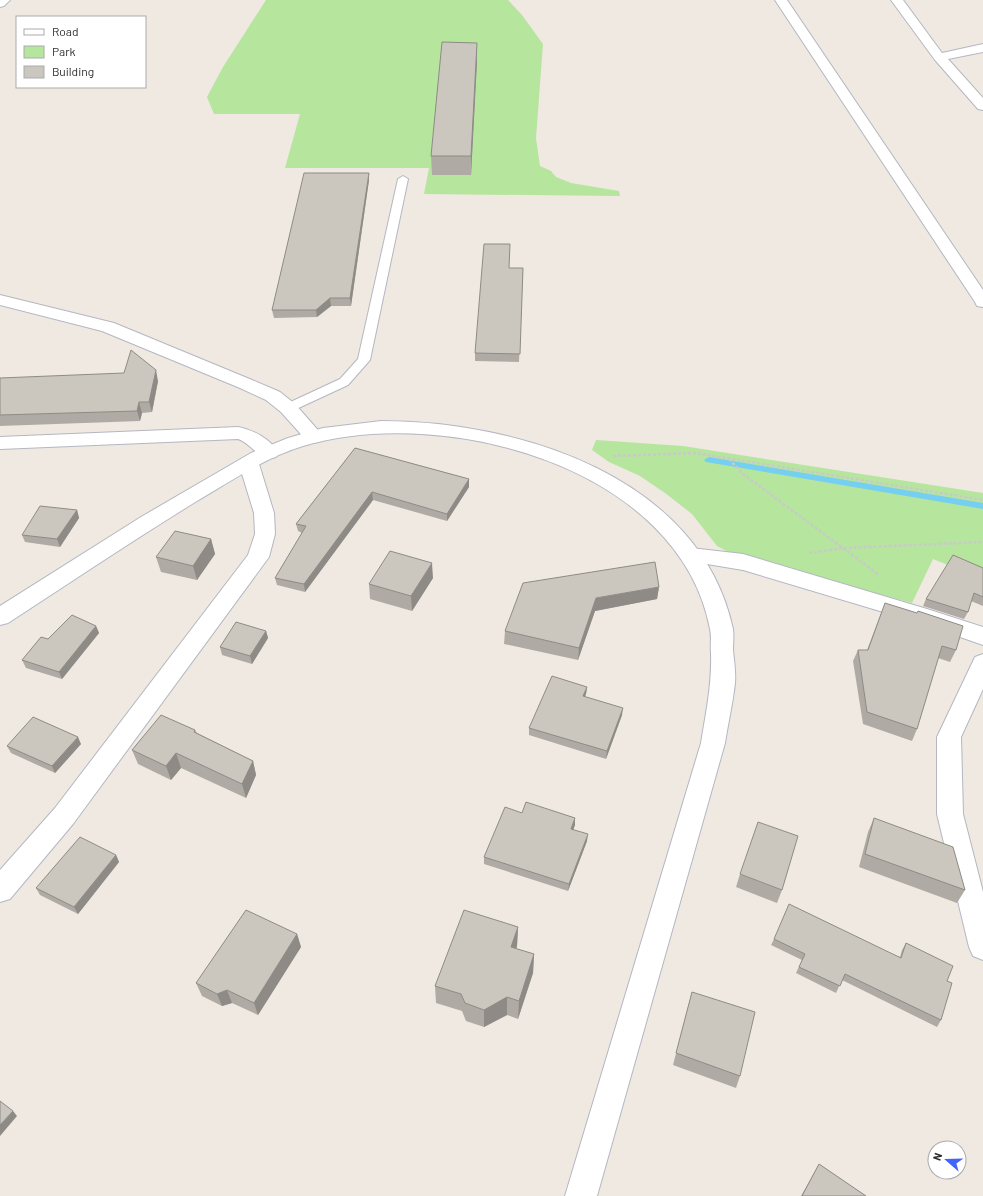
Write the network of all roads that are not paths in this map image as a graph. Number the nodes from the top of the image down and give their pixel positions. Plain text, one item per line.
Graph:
1 (4, 0) edge
2 (781, 0) edge
3 (897, 0) edge
4 (0, 4) edge
5 (983, 48) edge
6 (939, 57) junction
7 (983, 106) edge
8 (403, 179) dead end
9 (0, 300) edge
10 (983, 302) edge
11 (288, 408) junction
12 (314, 437) junction
13 (0, 443) edge
14 (269, 453) junction
15 (249, 464) junction
16 (691, 556) junction
17 (0, 617) edge
18 (983, 636) edge
19 (983, 663) edge
20 (0, 890) edge
21 (983, 947) edge
22 (581, 1196) edge

1 - 4 street
2 - 10 street
3 - 6 street
5 - 6 street
6 - 7 street
8 - 11 lane
9 - 11 street
11 - 12 street
12 - 14 street
12 - 16 street
13 - 14 street
14 - 15 street
15 - 17 street
15 - 20 street
16 - 18 street
16 - 22 street
19 - 21 street

